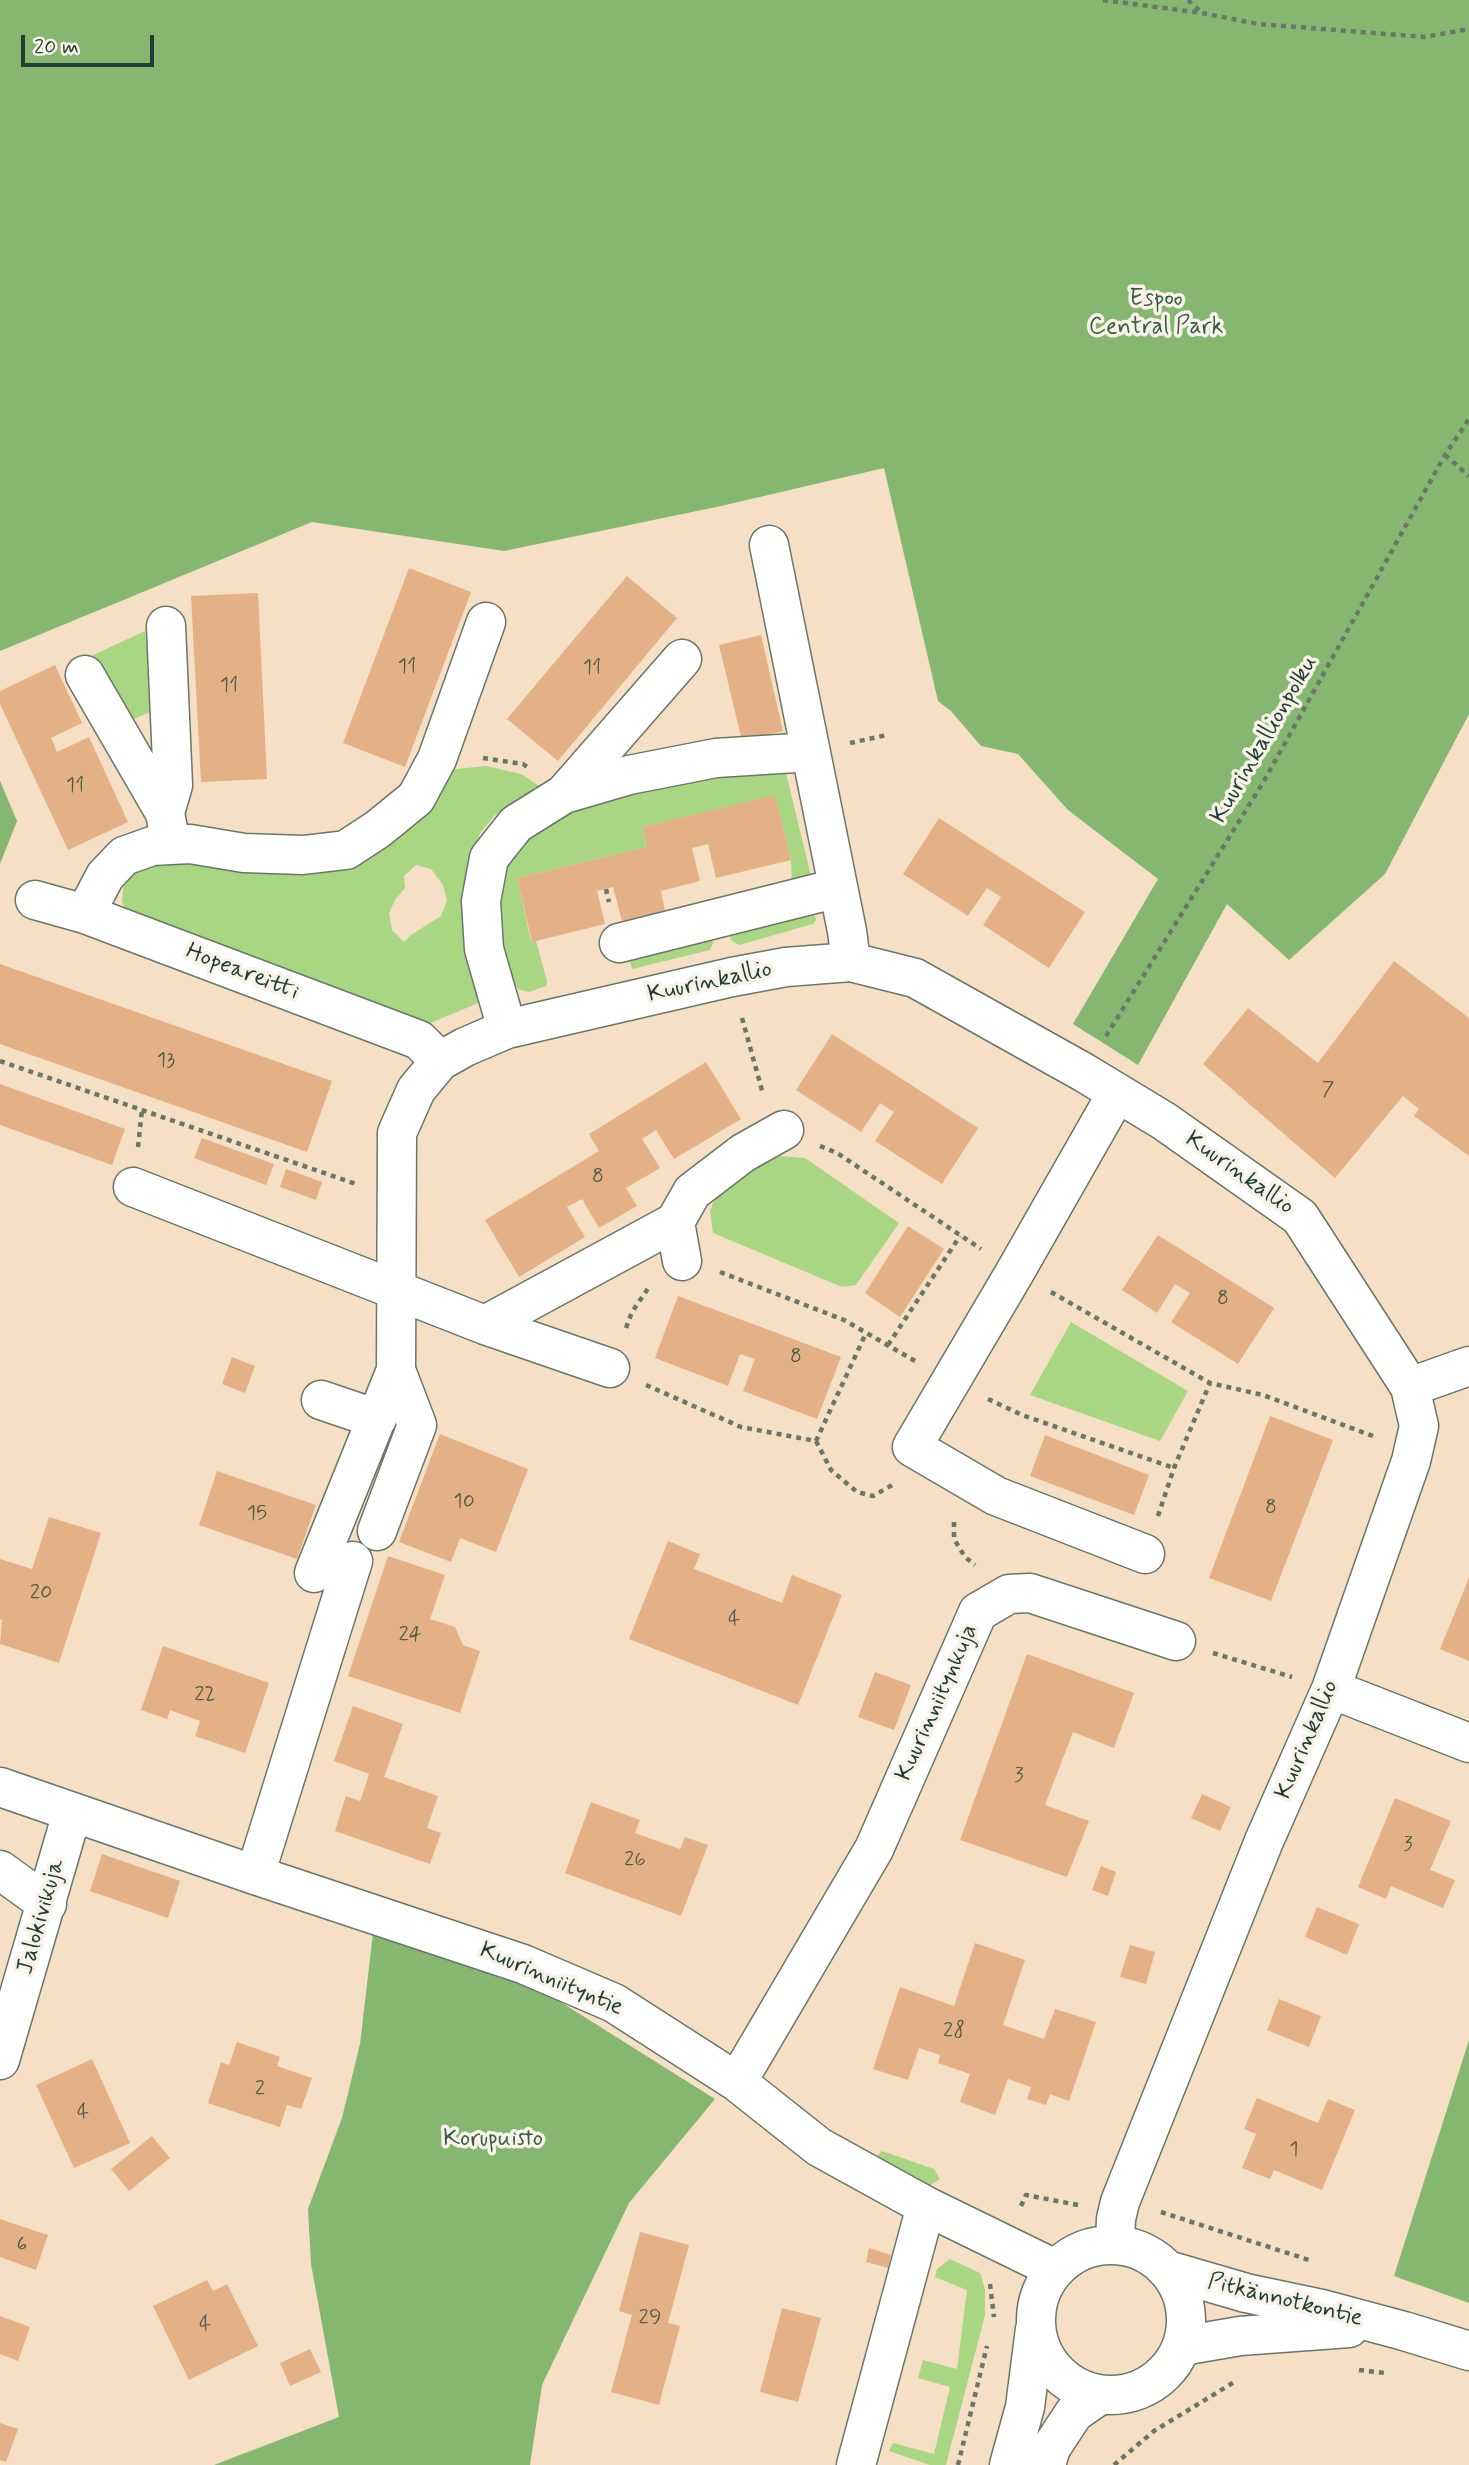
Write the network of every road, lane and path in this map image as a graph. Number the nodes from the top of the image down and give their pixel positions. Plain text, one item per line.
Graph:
1 (1103, 0) edge
2 (1188, 0) edge
3 (1202, 13) junction
4 (1469, 29) edge
5 (1469, 419) edge
6 (1445, 455) junction
7 (1469, 476) edge
8 (769, 545) dead end
9 (486, 622) dead end
10 (166, 626) dead end
11 (682, 659) dead end
12 (85, 675) dead end
13 (811, 752) junction
14 (475, 759) dead end
15 (532, 770) dead end
16 (564, 794) junction
17 (168, 829) junction
18 (838, 888) junction
19 (35, 900) dead end
20 (85, 914) junction
21 (619, 943) dead end
22 (851, 961) junction
23 (732, 977) junction
24 (507, 1029) junction
25 (0, 1061) edge
26 (440, 1061) junction
27 (1083, 1072) junction
28 (1117, 1093) junction
29 (784, 1130) junction
30 (133, 1186) dead end
31 (397, 1198) junction
32 (675, 1222) junction
33 (960, 1236) junction
34 (682, 1261) junction
35 (1015, 1272) junction
36 (397, 1290) junction
37 (485, 1325) junction
38 (866, 1333) junction
39 (888, 1345) junction
40 (1469, 1366) edge
41 (610, 1368) junction
42 (396, 1370) junction
43 (950, 1381) junction
44 (1210, 1383) junction
45 (1410, 1387) junction
46 (321, 1400) dead end
47 (377, 1419) junction
48 (1385, 1440) dead end
49 (816, 1441) junction
50 (912, 1447) junction
51 (1174, 1468) junction
52 (950, 1469) junction
53 (377, 1531) dead end
54 (1145, 1554) joint
55 (353, 1561) dead end
56 (314, 1573) dead end
57 (990, 1603) junction
58 (1176, 1641) joint
59 (1331, 1689) junction
60 (1469, 1743) edge
61 (0, 1787) edge
62 (72, 1813) junction
63 (0, 1870) edge
64 (255, 1875) junction
65 (47, 1904) junction
66 (0, 2060) edge
67 (737, 2082) junction
68 (1120, 2202) junction
69 (926, 2206) junction
70 (1115, 2245) junction
71 (1320, 2264) dead end
72 (1055, 2269) junction
73 (1167, 2270) junction
74 (1036, 2324) junction
75 (1404, 2331) junction
76 (1182, 2346) junction
77 (1469, 2351) edge
78 (1349, 2369) dead end
79 (1387, 2373) dead end
80 (1100, 2395) junction
81 (856, 2465) edge
82 (1009, 2465) edge
83 (1046, 2465) edge

1 - 3 path
2 - 3 path
3 - 4 path
5 - 6 path, Kuurinkallionpolku
6 - 7 path
6 - 27 path, Kuurinkallionpolku
8 - 13 street
9 - 17 street
10 - 17 street
11 - 16 street
12 - 17 street
13 - 16 street
13 - 18 street
14 - 15 path
16 - 24 street
17 - 20 street
18 - 21 street
18 - 22 street
19 - 20 street, Hopeareitti
20 - 26 street, Hopeareitti
22 - 23 street, Kuurinkallio
22 - 27 street, Kuurinkallio
23 - 24 street, Kuurinkallio
23 - 29 path
24 - 26 street, Kuurinkallio
25 - 31 path
26 - 31 street, Kuurinkallio
27 - 28 street, Kuurinkallio
28 - 35 street
28 - 45 street, Kuurinkallio
29 - 32 street
29 - 33 path
30 - 36 street
31 - 36 street, Kuurinkallio
32 - 34 street
32 - 37 street
33 - 35 path
33 - 39 path
34 - 38 path
34 - 41 path
35 - 43 street
35 - 44 path
36 - 37 street
36 - 42 street, Kuurinkallio
37 - 41 street
38 - 39 path
38 - 49 path
39 - 43 path
40 - 45 street
41 - 49 path
42 - 47 street
42 - 53 street
43 - 50 street
43 - 51 path
44 - 48 path
44 - 51 path
45 - 59 street, Kuurinkallio
46 - 47 street
47 - 56 street
49 - 50 path
50 - 52 street
51 - 54 path
52 - 54 street
52 - 57 path
55 - 64 street
57 - 58 street, Kuurinniitynkuja
57 - 67 street, Kuurinniitynkuja
58 - 59 path
59 - 60 street
59 - 68 street, Kuurinkallio
61 - 62 street, Kuurinniityntie
62 - 64 street, Kuurinniityntie
62 - 65 street, Jalokivikuja
63 - 65 street
64 - 67 street, Kuurinniityntie
65 - 66 street, Jalokivikuja
67 - 69 street, Kuurinniityntie
68 - 70 street, Kuurinkallio
68 - 71 path
69 - 72 street, Kuurinniityntie
69 - 81 street
70 - 72 street
70 - 73 street
72 - 74 street
73 - 75 street, Pitkännotkontie
73 - 76 street
74 - 80 street
74 - 82 street
75 - 76 street, Pitkännotkontie
75 - 77 street, Pitkännotkontie
76 - 80 street
78 - 79 path
80 - 83 street

